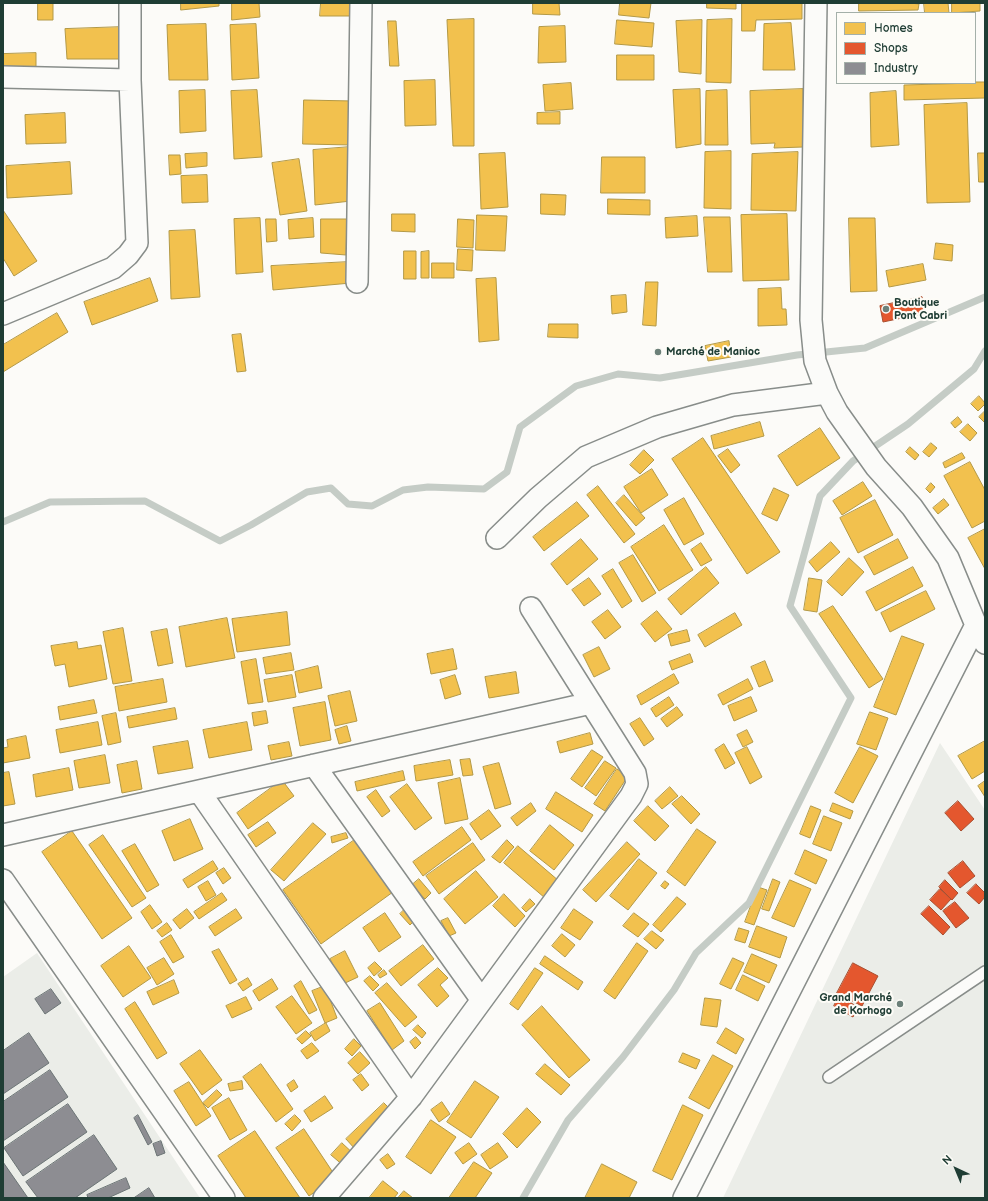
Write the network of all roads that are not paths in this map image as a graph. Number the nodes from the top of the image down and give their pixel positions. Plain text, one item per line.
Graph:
1 (130, 3) edge
2 (361, 3) edge
3 (816, 3) edge
4 (3, 77) edge
5 (130, 80) junction
6 (357, 282) dead end
7 (3, 314) edge
8 (827, 393) junction
9 (497, 538) dead end
10 (531, 608) dead end
11 (980, 634) edge
12 (591, 703) junction
13 (314, 765) junction
14 (199, 791) junction
15 (3, 835) edge
16 (3, 880) edge
17 (985, 972) edge
18 (481, 1000) junction
19 (829, 1076) dead end
20 (411, 1097) junction
21 (224, 1198) edge
22 (324, 1198) edge
23 (684, 1198) edge

1 - 5 street
2 - 6 street
3 - 8 street
4 - 5 street
5 - 7 street
8 - 9 street
8 - 11 street
10 - 12 street
11 - 23 street
12 - 13 street
12 - 18 street
13 - 14 street
13 - 18 street
14 - 15 street
14 - 20 street
16 - 21 street
17 - 19 lane
18 - 20 street
20 - 22 street

